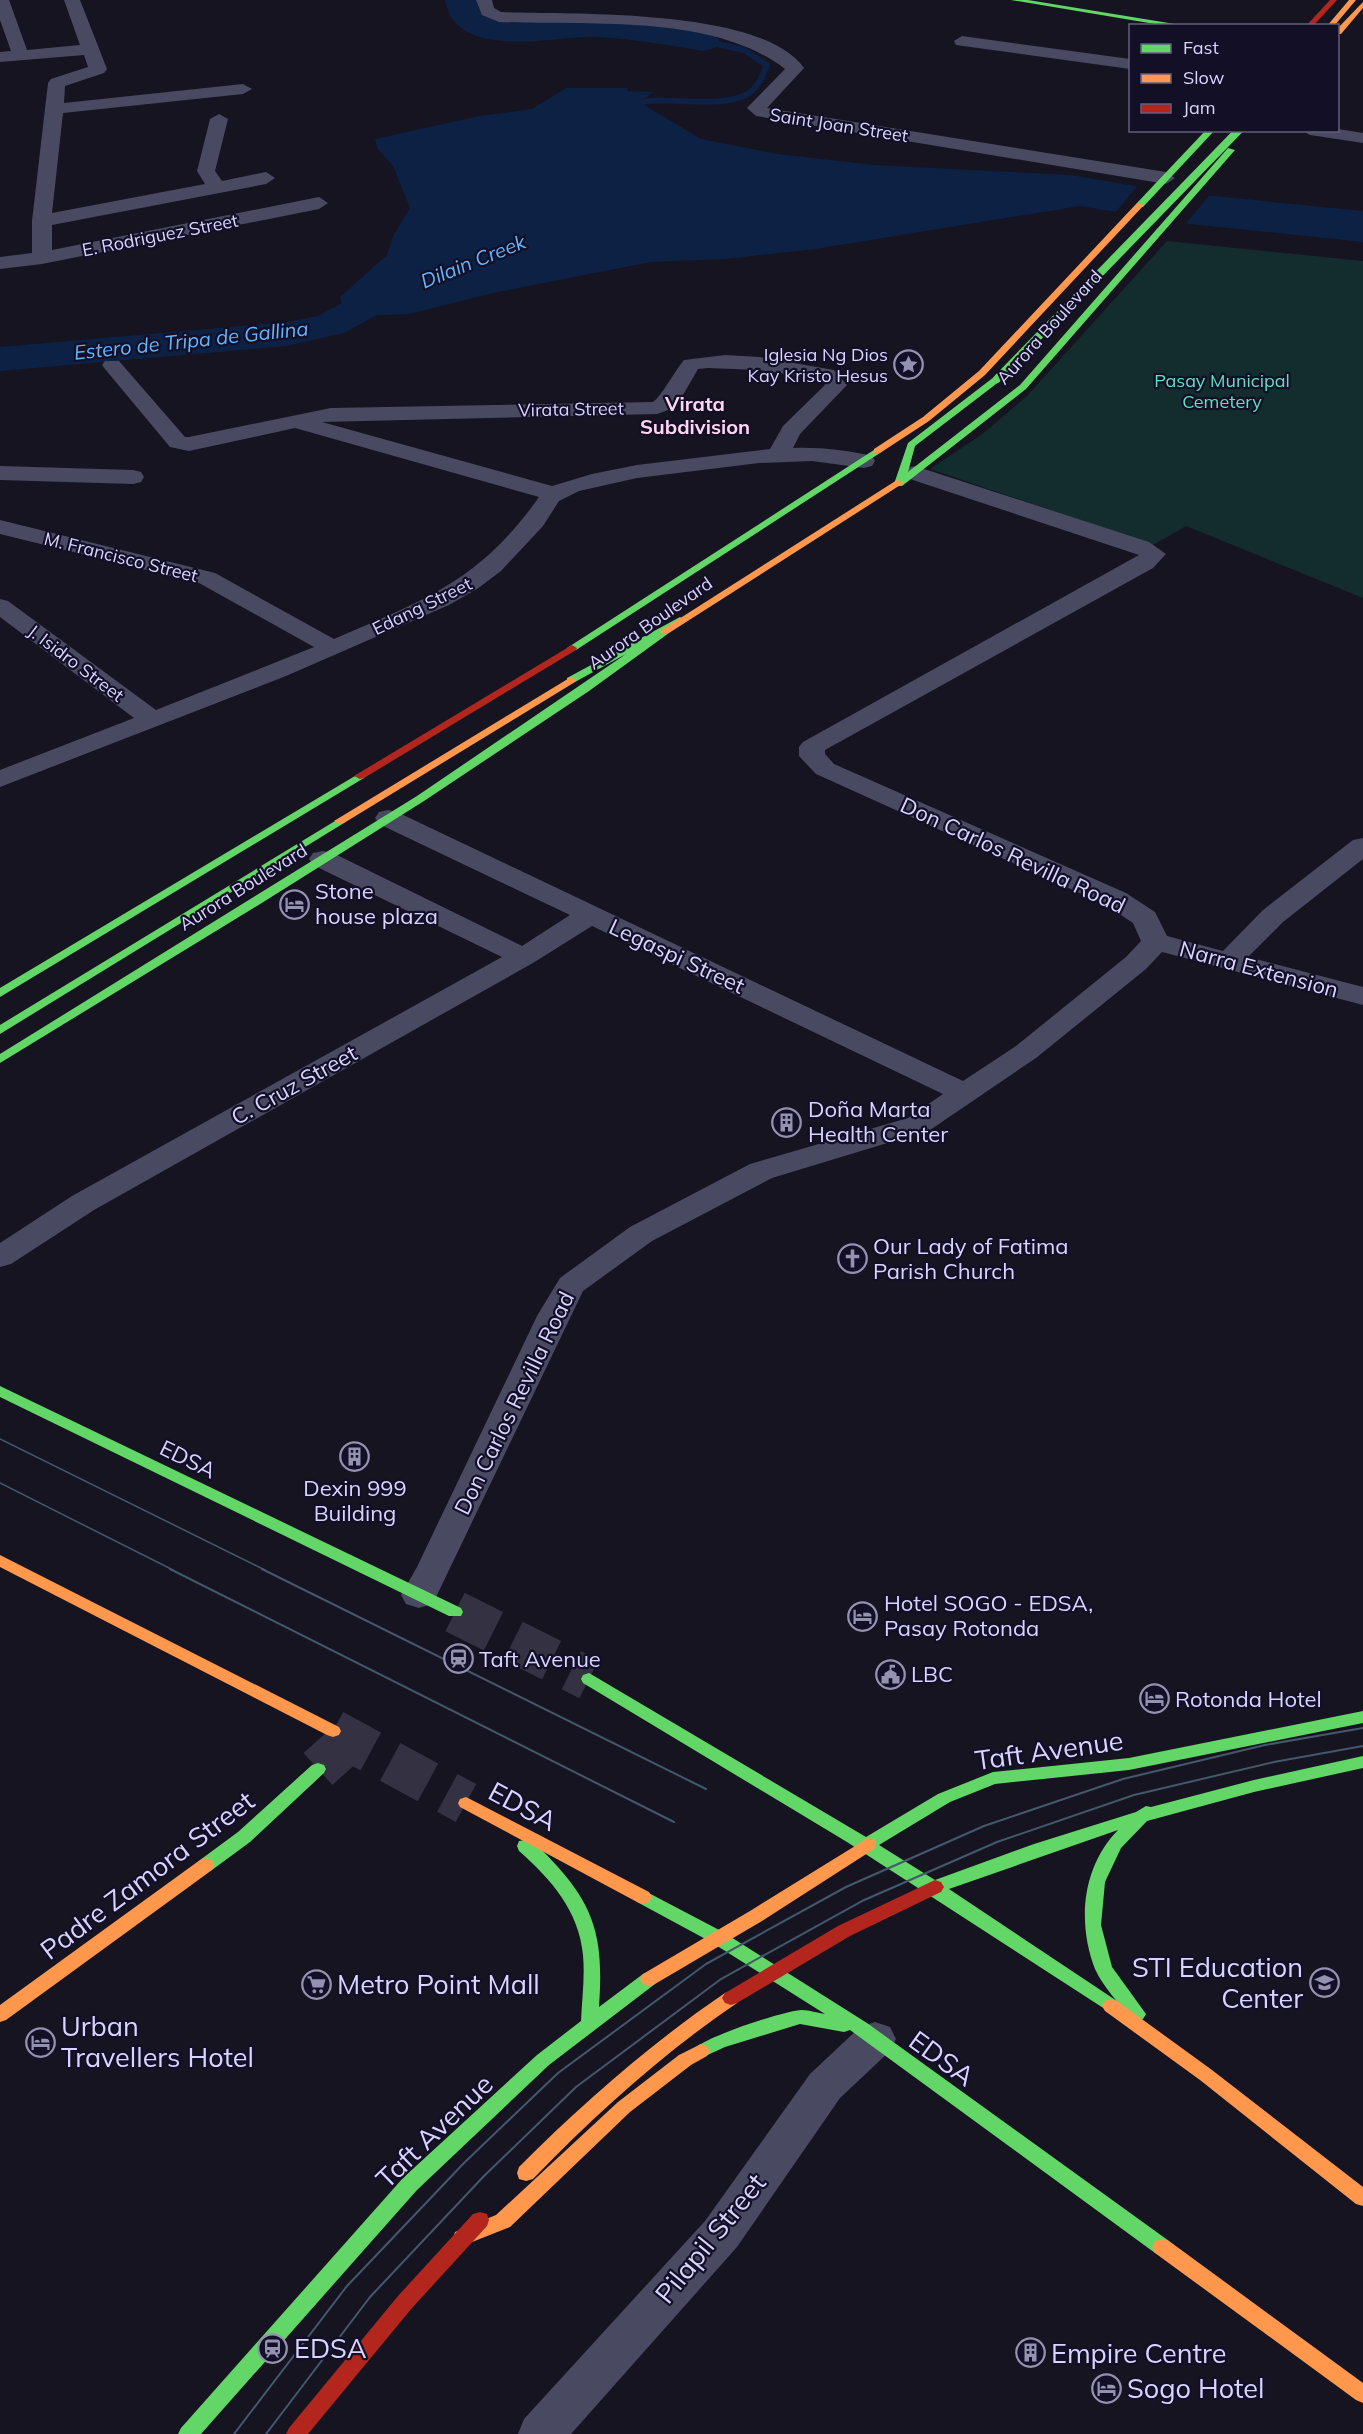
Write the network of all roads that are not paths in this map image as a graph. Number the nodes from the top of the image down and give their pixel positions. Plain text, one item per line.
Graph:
1 (1, 0) edge
2 (72, 0) edge
3 (484, 0) edge
4 (1014, 0) edge
5 (1334, 0) edge
6 (1353, 0) edge
7 (1363, 4) edge
8 (1171, 24) edge
9 (1311, 24) edge
10 (1332, 24) edge
11 (1339, 31) edge
12 (962, 41) dead end
13 (91, 49) junction
14 (21, 56) junction
15 (0, 57) edge
16 (1129, 64) edge
17 (243, 89) dead end
18 (54, 109) junction
19 (219, 119) dead end
20 (1209, 132) edge
21 (1237, 132) edge
22 (1246, 132) edge
23 (1323, 132) edge
24 (1363, 138) edge
25 (266, 178) dead end
26 (1164, 180) junction
27 (216, 187) junction
28 (319, 203) dead end
29 (1141, 205) junction
30 (1177, 210) junction
31 (42, 221) junction
32 (42, 258) junction
33 (0, 263) edge
34 (112, 365) dead end
35 (292, 421) junction
36 (777, 456) junction
37 (864, 461) junction
38 (0, 473) edge
39 (133, 477) dead end
40 (907, 479) junction
41 (554, 494) junction
42 (0, 527) edge
43 (0, 606) edge
44 (680, 620) junction
45 (333, 648) junction
46 (152, 719) junction
47 (0, 780) edge
48 (388, 818) junction
49 (1363, 846) edge
50 (323, 859) junction
51 (590, 915) junction
52 (1156, 942) junction
53 (523, 957) junction
54 (1231, 959) junction
55 (0, 993) edge
56 (1363, 996) edge
57 (0, 1029) edge
58 (0, 1059) edge
59 (966, 1094) junction
60 (0, 1257) edge
61 (0, 1391) edge
62 (0, 1560) edge
63 (419, 1595) junction
64 (455, 1612) tunnel mouth
65 (589, 1679) tunnel mouth
66 (1363, 1717) edge
67 (333, 1731) tunnel mouth
68 (1363, 1762) edge
69 (318, 1769) tunnel mouth
70 (1146, 1812) junction
71 (868, 1844) junction
72 (935, 1887) junction
73 (717, 1937) junction
74 (771, 1971) junction
75 (0, 2015) edge
76 (590, 2024) junction
77 (868, 2033) junction
78 (1152, 2035) junction
79 (520, 2179) dead end
80 (1363, 2198) edge
81 (487, 2213) dead end
82 (462, 2238) junction
83 (1363, 2394) edge
84 (188, 2434) edge
85 (296, 2434) edge
86 (541, 2434) edge

1 - 14 street
2 - 13 street
3 - 26 street, Saint Joan Street
4 - 8 main road
5 - 9 main road
6 - 10 main road
7 - 11 main road
12 - 16 street
13 - 14 street
13 - 18 street
14 - 15 street
17 - 18 street
18 - 31 street
19 - 27 street
20 - 26 main road, Aurora Boulevard
21 - 40 main road, bridge
22 - 30 main road, Aurora Boulevard
23 - 24 street
25 - 27 street
26 - 29 main road, Aurora Boulevard
27 - 31 street
28 - 32 street, E. Rodriguez Street
29 - 30 main road
29 - 37 main road, Aurora Boulevard
30 - 40 main road, Aurora Boulevard
31 - 32 street
32 - 33 street, E. Rodriguez Street
34 - 35 street, Virata Street
35 - 36 street, Virata Street
35 - 41 street, Virata Street
36 - 37 street
36 - 41 street
37 - 55 main road, Aurora Boulevard
38 - 39 street
40 - 44 main road, Aurora Boulevard
40 - 52 street, Don Carlos Revilla Road
41 - 45 street, Edang Street
42 - 45 street, M. Francisco Street
43 - 46 street, J. Isidro Street
44 - 48 main road, Aurora Boulevard
44 - 57 main road
45 - 46 street, Edang Street
46 - 47 street, Edang Street
48 - 50 main road, Aurora Boulevard
48 - 51 street, Legaspi Street
49 - 54 street
50 - 53 street
50 - 58 main road, Aurora Boulevard
51 - 53 street, C. Cruz Street
51 - 59 street, Legaspi Street
52 - 54 street, Narra Extension
52 - 59 street, Don Carlos Revilla Road
53 - 60 street, C. Cruz Street
54 - 56 street, Narra Extension
59 - 63 street, Don Carlos Revilla Road
61 - 63 main road, EDSA
62 - 67 main road
63 - 64 main road, EDSA
65 - 71 main road
66 - 71 main road, Taft Avenue
68 - 70 main road
69 - 75 main road, Padre Zamora Street
70 - 72 main road
70 - 78 main road
71 - 72 main road
71 - 73 main road, Taft Avenue
72 - 74 main road
72 - 78 main road
73 - 74 main road, EDSA
73 - 76 main road, Taft Avenue
73 - 76 main road, EDSA
74 - 77 main road, EDSA
74 - 79 main road
76 - 84 main road, Taft Avenue
77 - 82 main road
77 - 83 main road, EDSA
77 - 86 street, Pilapil Street
78 - 80 main road
81 - 82 main road
82 - 85 main road

